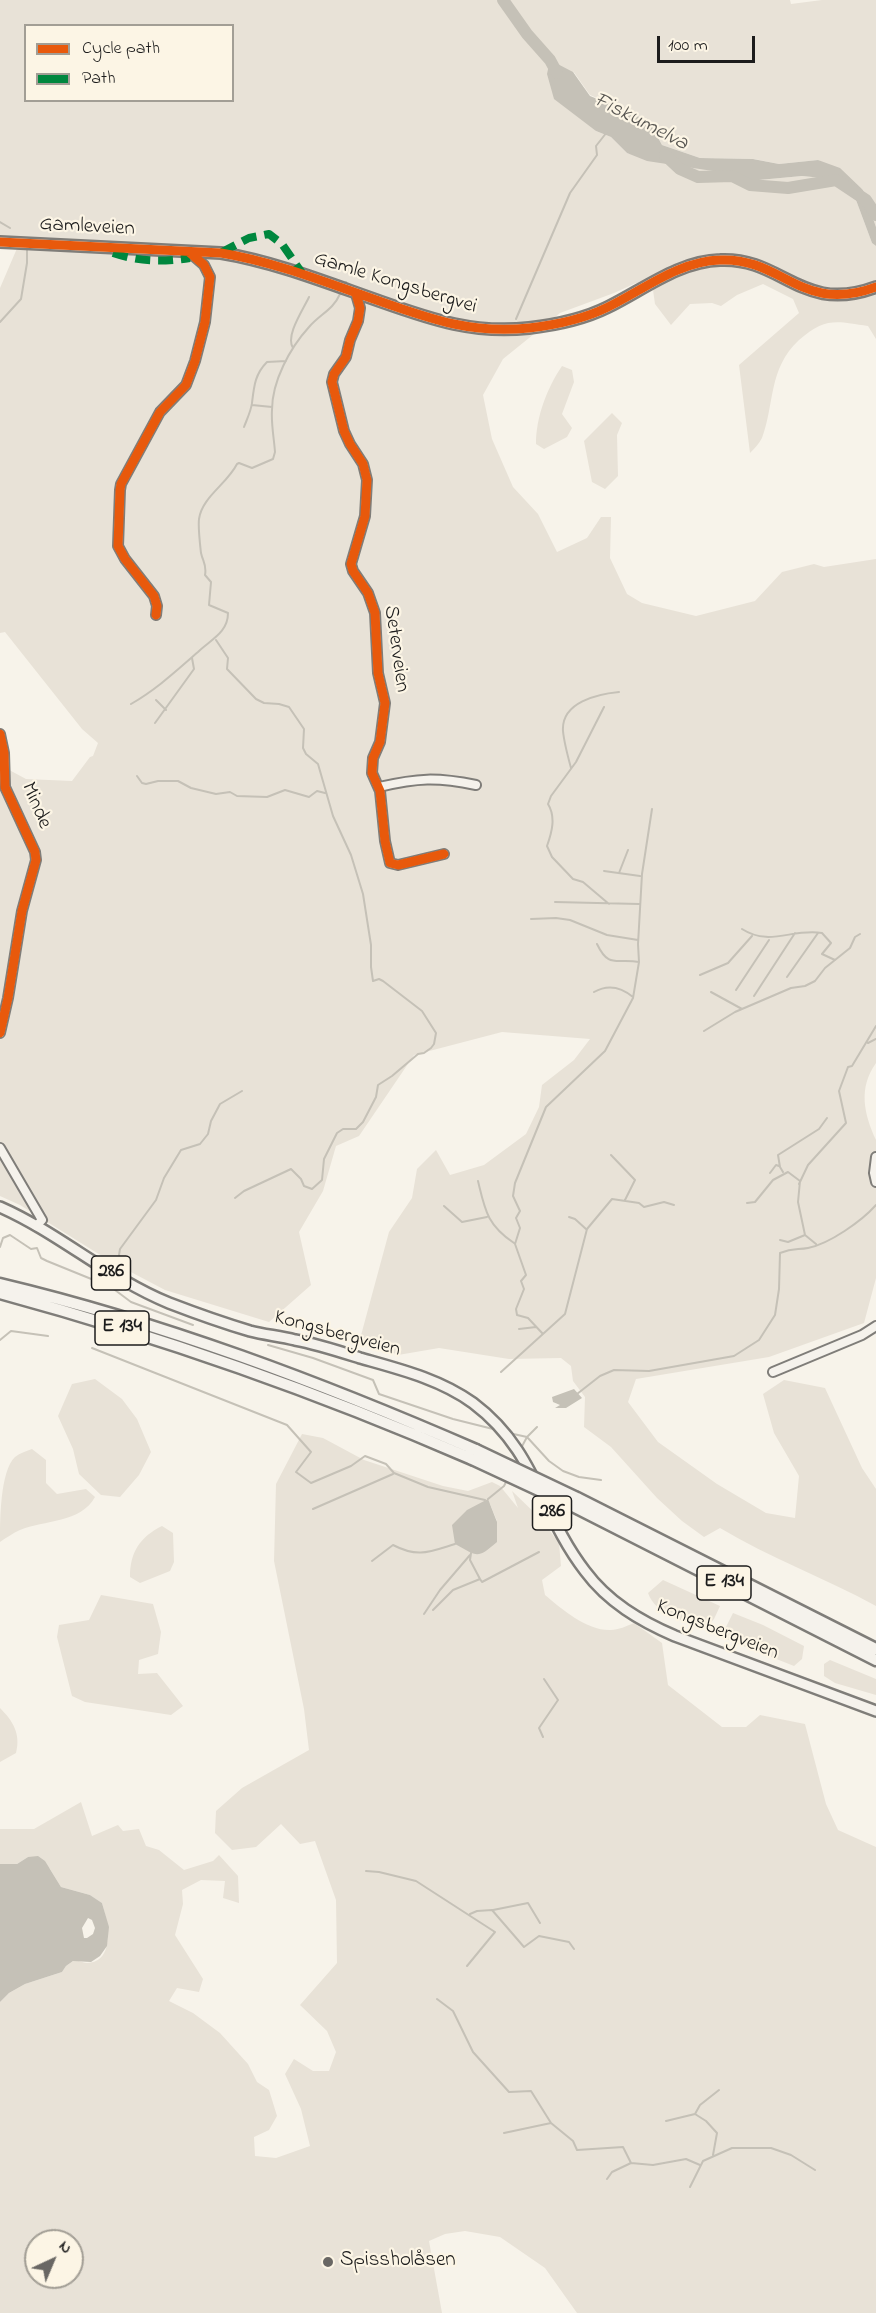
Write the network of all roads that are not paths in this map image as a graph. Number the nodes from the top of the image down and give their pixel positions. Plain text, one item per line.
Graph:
1 (0, 242) edge
2 (172, 251) joint
3 (189, 252) junction
4 (876, 287) edge
5 (356, 294) junction
6 (156, 615) dead end
7 (0, 734) edge
8 (476, 785) dead end
9 (378, 787) junction
10 (444, 854) dead end
11 (0, 1033) edge
12 (0, 1148) edge
13 (876, 1157) edge
14 (876, 1182) edge
15 (0, 1207) edge
16 (39, 1223) junction
17 (0, 1284) edge
18 (0, 1293) edge
19 (876, 1326) edge
20 (773, 1372) dead end
21 (474, 1454) junction
22 (575, 1502) junction
23 (876, 1649) edge
24 (876, 1660) edge
25 (876, 1711) edge

1 - 2 main road, Gamleveien
2 - 3 main road, Gamle Kongsbergvei
3 - 5 main road, Gamle Kongsbergvei
3 - 6 street
4 - 5 main road, Gamle Kongsbergvei
5 - 9 street, Seterveien
7 - 11 street, Minde
8 - 9 street
9 - 10 street, Seterveien
12 - 16 street
13 - 14 street
15 - 16 main road, 286
16 - 25 main road, Kongsbergveien / 286
17 - 21 highway, E 134
18 - 21 highway, E 134
19 - 20 street
21 - 22 highway, E 134, bridge
22 - 23 highway, E 134
22 - 24 highway, E 134

